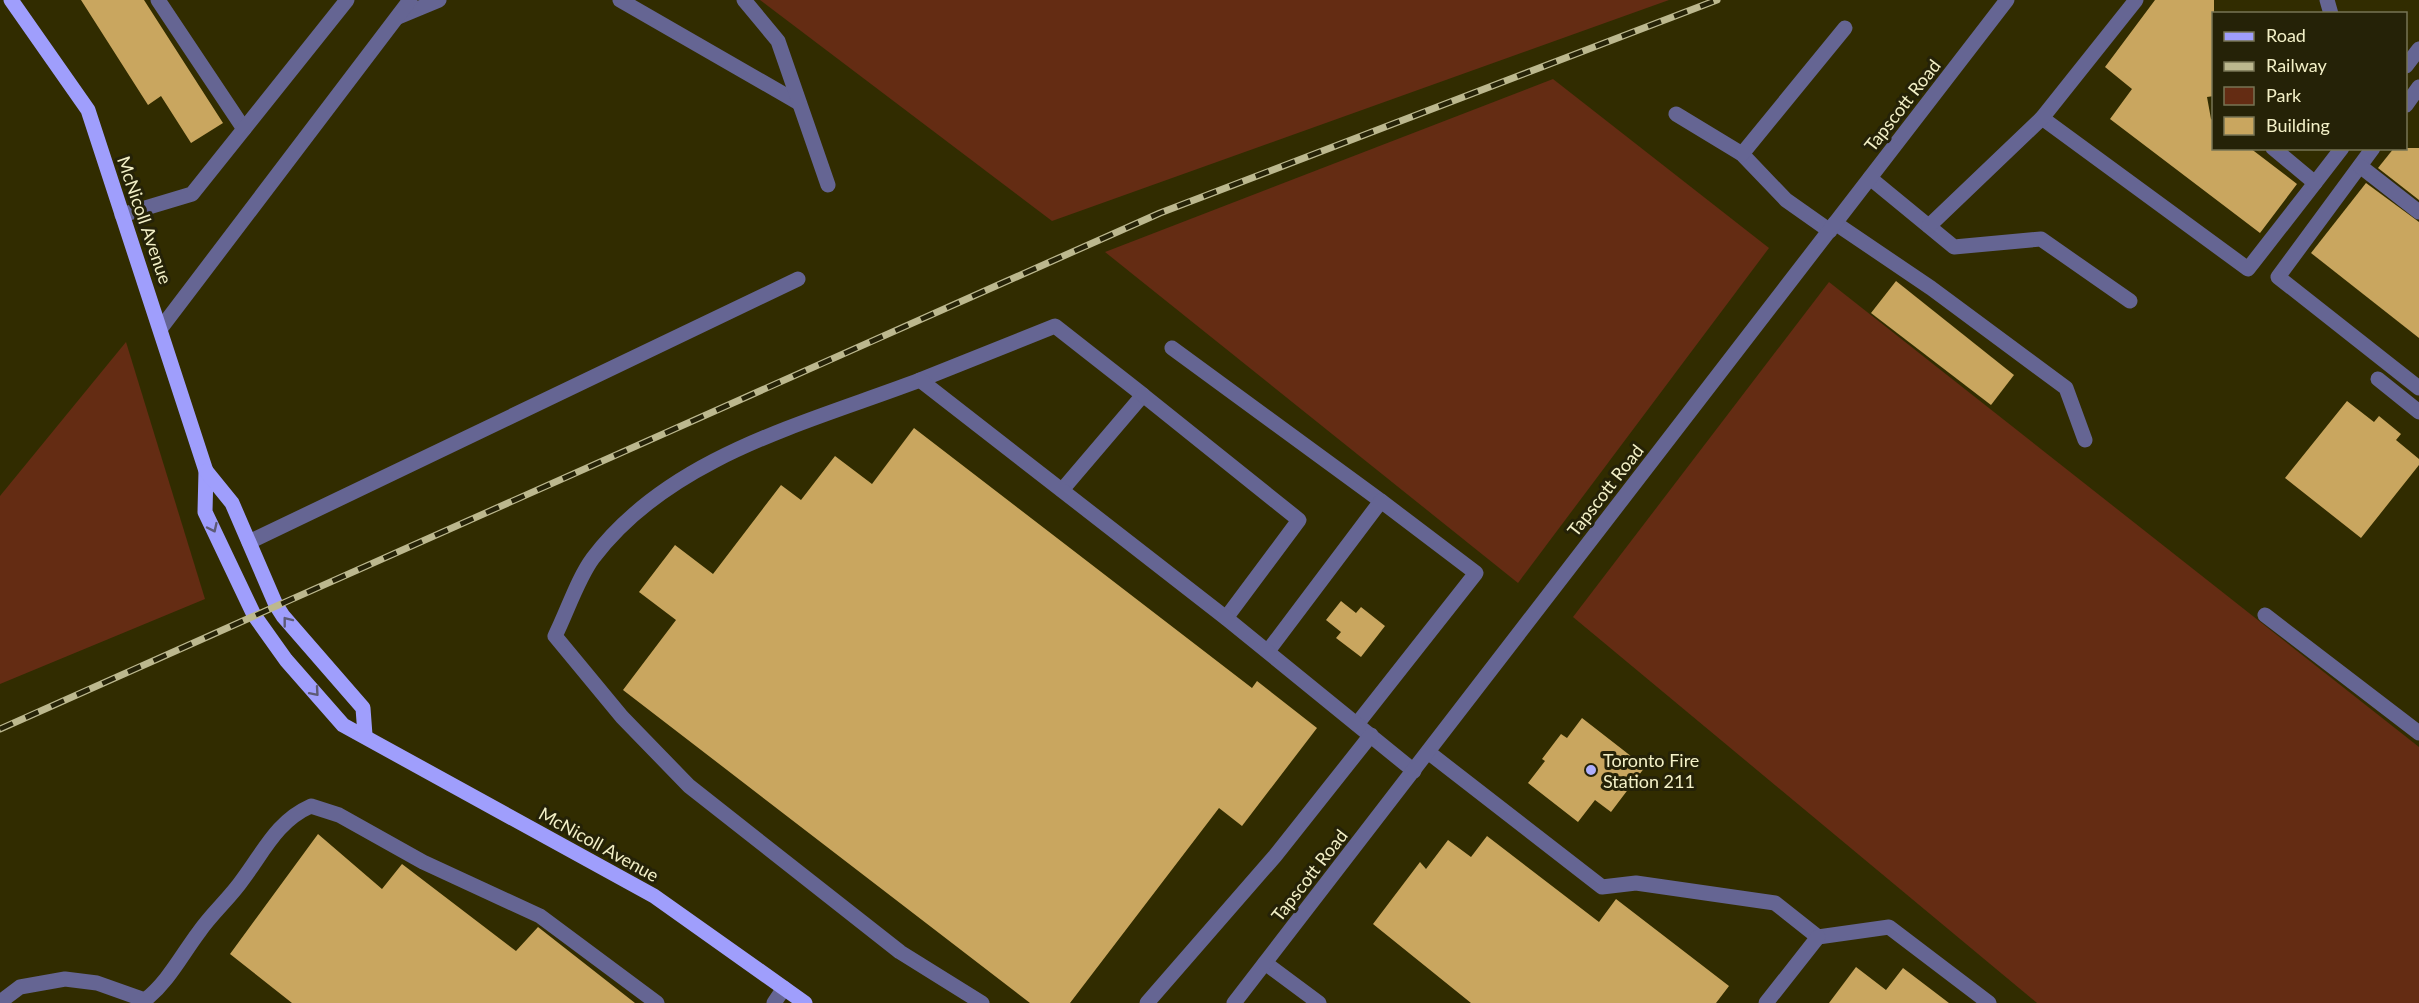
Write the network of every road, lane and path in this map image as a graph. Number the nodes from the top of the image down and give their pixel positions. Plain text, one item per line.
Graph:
1 (11, 0) edge
2 (158, 0) edge
3 (347, 0) edge
4 (410, 0) edge
5 (439, 0) edge
6 (620, 0) edge
7 (744, 0) edge
8 (2007, 0) edge
9 (2136, 0) edge
10 (397, 17) junction
11 (1845, 28) dead end
12 (2419, 49) edge
13 (2407, 65) edge
14 (2419, 87) edge
15 (799, 103) junction
16 (2407, 104) edge
17 (1676, 114) dead end
18 (2042, 117) junction
19 (244, 129) junction
20 (2275, 150) edge
21 (2340, 150) edge
22 (2372, 150) edge
23 (1742, 154) junction
24 (2360, 166) junction
25 (1870, 178) junction
26 (2315, 183) junction
27 (828, 185) dead end
28 (2419, 212) edge
29 (122, 215) junction
30 (1929, 226) junction
31 (1832, 227) junction
32 (798, 279) dead end
33 (2130, 301) dead end
34 (161, 328) junction
35 (1172, 348) dead end
36 (2378, 379) dead end
37 (920, 380) junction
38 (2419, 388) edge
39 (1143, 395) junction
40 (2419, 412) edge
41 (2085, 440) dead end
42 (206, 471) junction
43 (1062, 490) junction
44 (1381, 501) junction
45 (249, 542) junction
46 (2265, 615) dead end
47 (1226, 618) junction
48 (1268, 651) junction
49 (1357, 724) junction
50 (2419, 733) edge
51 (365, 735) junction
52 (1371, 735) junction
53 (1428, 752) junction
54 (1414, 771) junction
55 (1818, 937) junction
56 (1265, 963) junction
57 (784, 988) junction
58 (0, 1002) edge
59 (657, 1003) edge
60 (774, 1003) edge
61 (805, 1003) edge
62 (982, 1003) edge
63 (1147, 1003) edge
64 (1234, 1003) edge
65 (1319, 1003) edge
66 (1766, 1003) edge
67 (1989, 1003) edge

1 - 29 main road, McNicoll Avenue
2 - 19 street
3 - 19 street
4 - 10 street
5 - 10 street
6 - 15 street
7 - 15 street
8 - 25 street, Tapscott Road
9 - 18 street
10 - 34 street
11 - 23 street
12 - 13 street
14 - 16 street
15 - 27 street
17 - 23 street
18 - 26 street
18 - 30 street
19 - 29 street
20 - 26 street
21 - 26 street
22 - 24 street
23 - 31 street
24 - 28 street
24 - 38 street
25 - 30 street
25 - 31 street, Tapscott Road
29 - 34 main road, McNicoll Avenue
30 - 33 street
31 - 41 street
31 - 53 street, Tapscott Road
32 - 45 street
34 - 42 main road, McNicoll Avenue
35 - 44 street
36 - 40 street
37 - 39 street
37 - 43 street
37 - 62 street
39 - 43 street
39 - 47 street
42 - 45 main road, McNicoll Avenue
42 -> 51 main road, McNicoll Avenue
43 - 47 street
44 - 48 street
44 - 49 street
51 -> 45 main road, McNicoll Avenue
46 - 50 street
47 - 48 street
48 - 49 street
49 - 52 street
51 - 57 main road, McNicoll Avenue
52 - 54 street
52 - 63 street
53 - 54 street, Tapscott Road
53 - 55 street
54 - 56 street, Tapscott Road
55 - 66 street
55 - 67 street
56 - 64 street, Tapscott Road
56 - 65 street
57 - 60 street
57 - 61 main road, McNicoll Avenue
58 - 59 street

